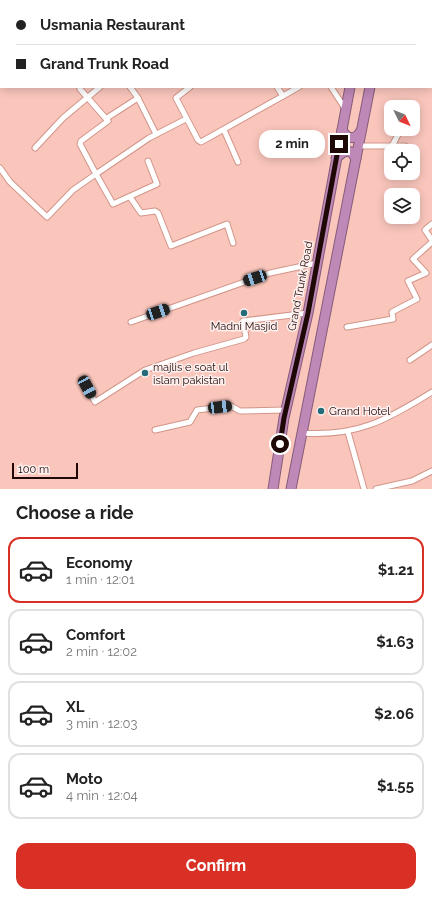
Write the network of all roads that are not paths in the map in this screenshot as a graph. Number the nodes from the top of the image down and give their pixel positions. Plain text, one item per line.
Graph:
1 (99, 88) edge
2 (131, 88) edge
3 (189, 88) edge
4 (278, 88) edge
5 (296, 88) edge
6 (332, 88) edge
7 (350, 88) edge
8 (370, 88) edge
9 (80, 89) dead end
10 (283, 96) junction
11 (88, 97) junction
12 (138, 98) junction
13 (346, 110) junction
14 (107, 118) junction
15 (186, 119) junction
16 (224, 130) junction
17 (342, 130) junction
18 (361, 131) junction
19 (156, 134) junction
20 (358, 146) junction
21 (384, 146) edge
22 (35, 148) dead end
23 (336, 158) junction
24 (356, 158) junction
25 (148, 161) dead end
26 (238, 162) dead end
27 (0, 168) edge
28 (96, 174) junction
29 (130, 196) junction
30 (432, 224) edge
31 (432, 241) edge
32 (233, 243) dead end
33 (317, 263) junction
34 (308, 313) junction
35 (131, 322) dead end
36 (347, 327) dead end
37 (432, 345) edge
38 (410, 360) dead end
39 (84, 382) dead end
40 (432, 392) edge
41 (285, 410) junction
42 (155, 430) dead end
43 (348, 432) junction
44 (302, 433) junction
45 (432, 471) edge
46 (273, 489) edge
47 (291, 489) edge
48 (364, 489) edge
49 (376, 489) edge

1 - 11 street
2 - 12 street
3 - 15 street
4 - 10 street
5 - 10 street
6 - 13 street
7 - 13 highway, Grand Trunk Road
8 - 18 highway
9 - 11 street
10 - 16 street
11 - 14 street
11 - 22 street
12 - 14 street
12 - 19 street
13 - 17 highway, Grand Trunk Road
14 - 28 street
15 - 16 street
15 - 19 street
16 - 26 street
17 - 18 highway
17 - 23 highway, Grand Trunk Road
18 - 20 highway
19 - 28 street
20 - 21 street
20 - 24 highway
23 - 24 highway
23 - 33 highway, Grand Trunk Road
24 - 44 highway
25 - 29 street
27 - 28 street
28 - 29 street
29 - 32 street
30 - 31 street
31 - 36 street
33 - 34 highway, Grand Trunk Road
33 - 35 street
34 - 39 street
34 - 41 highway, Grand Trunk Road
37 - 38 street
40 - 43 street
41 - 42 street
41 - 46 highway, Grand Trunk Road
43 - 44 street
43 - 48 street
44 - 47 highway
45 - 49 street

